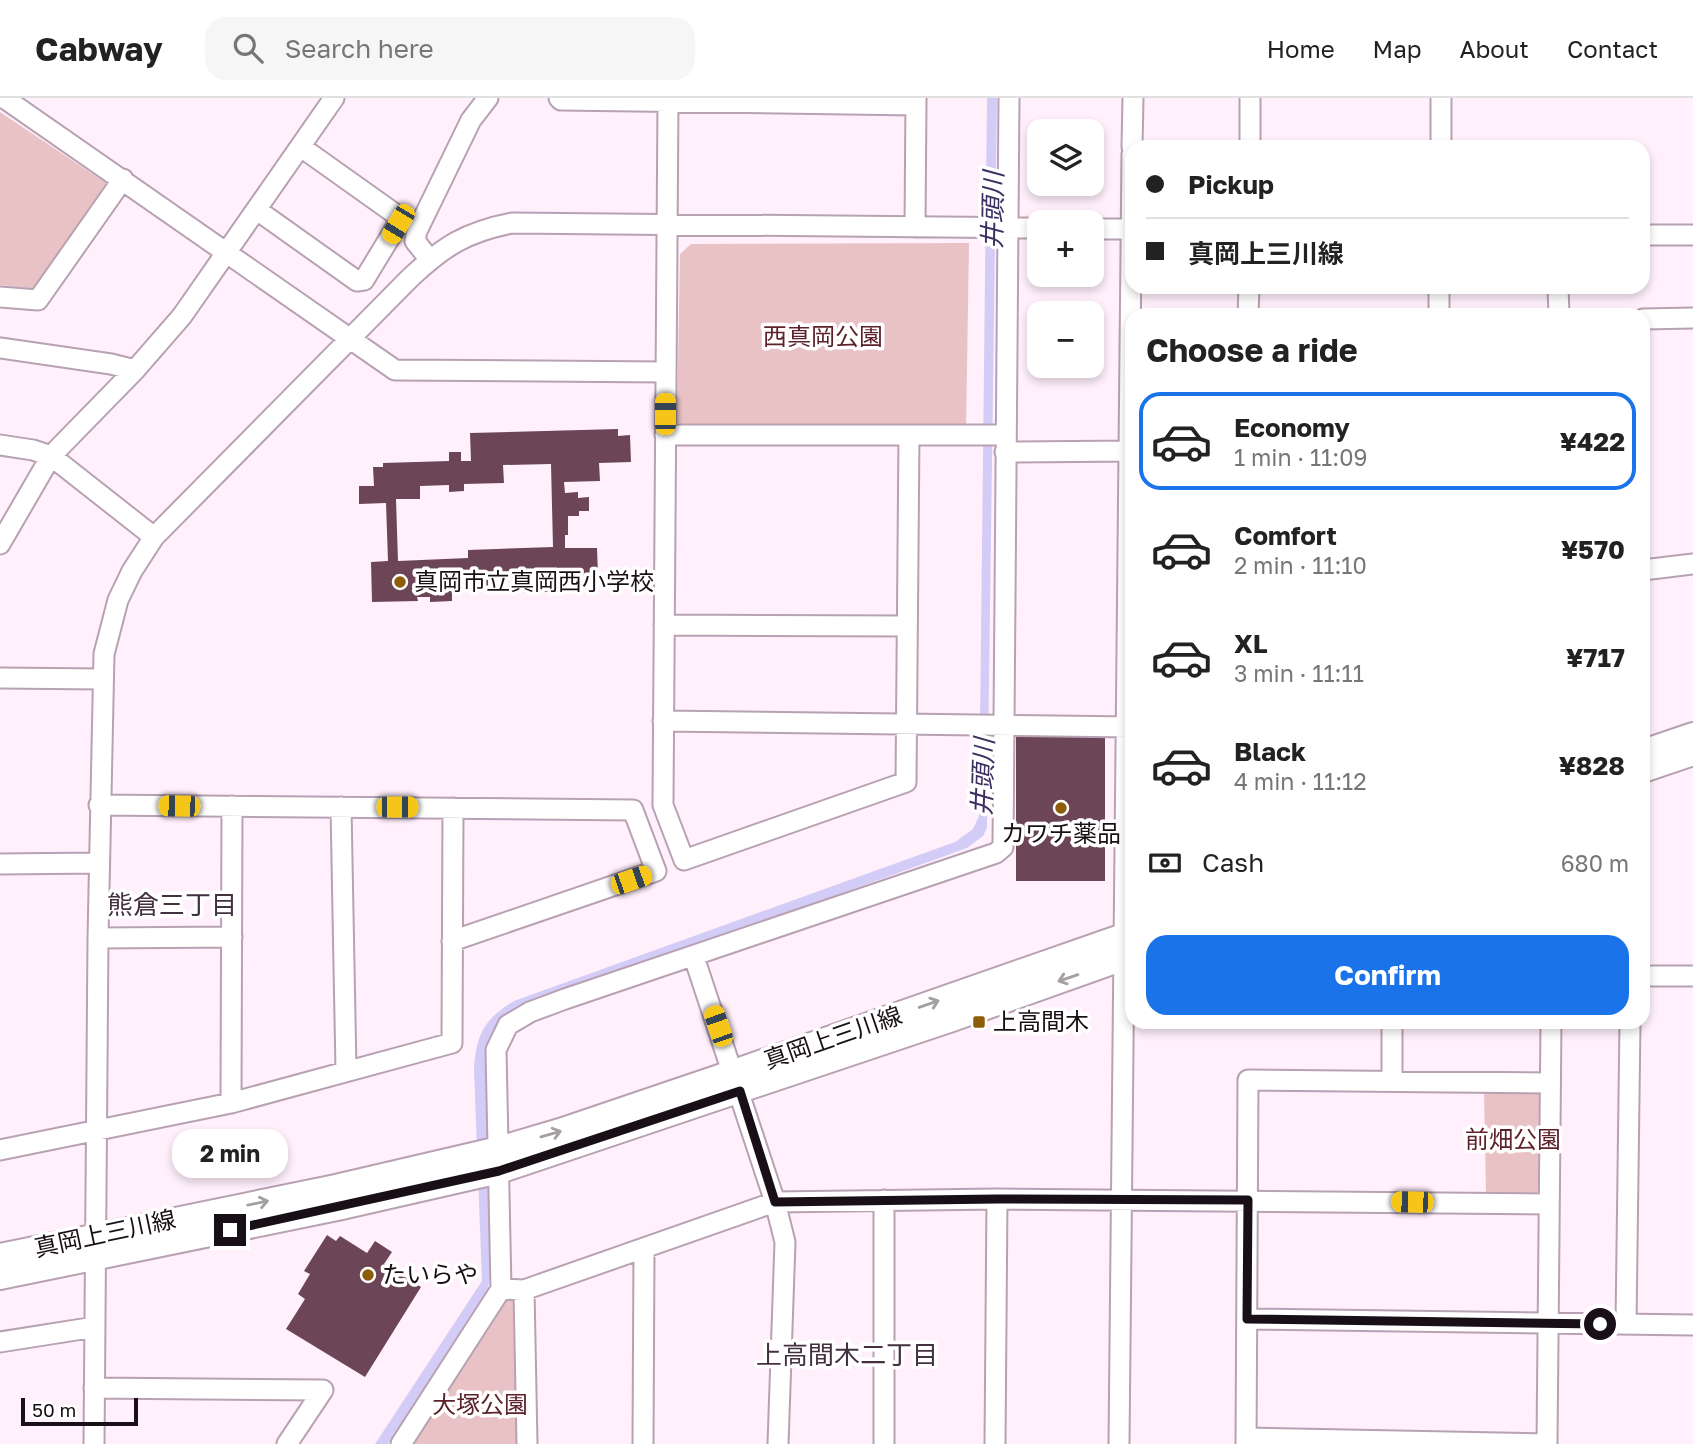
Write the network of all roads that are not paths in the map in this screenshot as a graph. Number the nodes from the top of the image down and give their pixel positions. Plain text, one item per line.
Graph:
1 (4, 98) edge
2 (334, 98) edge
3 (488, 98) edge
4 (559, 98) edge
5 (1009, 98) edge
6 (1133, 98) edge
7 (1250, 98) edge
8 (1441, 98) edge
9 (916, 101) edge
10 (668, 102) junction
11 (1132, 140) edge
12 (1250, 140) edge
13 (1441, 140) edge
14 (301, 147) junction
15 (123, 179) junction
16 (257, 210) junction
17 (665, 224) junction
18 (915, 227) junction
19 (1008, 228) junction
20 (1027, 228) edge
21 (1104, 229) edge
22 (1125, 229) edge
23 (1650, 235) edge
24 (1693, 235) edge
25 (228, 252) junction
26 (430, 260) junction
27 (0, 297) edge
28 (1693, 318) edge
29 (1650, 319) edge
30 (349, 338) junction
31 (0, 348) edge
32 (135, 370) junction
33 (665, 372) junction
34 (665, 435) junction
35 (909, 435) junction
36 (1005, 443) junction
37 (0, 445) edge
38 (1125, 451) edge
39 (51, 456) junction
40 (154, 537) junction
41 (0, 544) edge
42 (1693, 564) edge
43 (1650, 569) edge
44 (664, 625) junction
45 (907, 626) junction
46 (0, 678) edge
47 (102, 679) junction
48 (663, 721) junction
49 (907, 724) junction
50 (1004, 725) junction
51 (1125, 727) edge
52 (1693, 735) edge
53 (1650, 750) edge
54 (1693, 753) edge
55 (1650, 768) edge
56 (99, 805) junction
57 (232, 806) junction
58 (341, 807) junction
59 (453, 808) junction
60 (99, 863) junction
61 (0, 864) edge
62 (232, 937) junction
63 (97, 938) junction
64 (452, 941) junction
65 (1125, 946) edge
66 (694, 957) junction
67 (1650, 976) edge
68 (1693, 976) edge
69 (1126, 1029) edge
70 (1392, 1029) edge
71 (1550, 1029) edge
72 (1630, 1029) edge
73 (346, 1071) junction
74 (1392, 1081) junction
75 (737, 1082) junction
76 (1549, 1083) junction
77 (231, 1103) junction
78 (98, 1130) junction
79 (0, 1150) edge
80 (499, 1160) junction
81 (997, 1199) junction
82 (884, 1200) junction
83 (1121, 1200) junction
84 (1248, 1200) junction
85 (775, 1202) junction
86 (1549, 1204) junction
87 (95, 1247) junction
88 (644, 1248) junction
89 (0, 1255) edge
90 (0, 1277) edge
91 (501, 1289) junction
92 (524, 1290) junction
93 (1247, 1319) junction
94 (1548, 1323) junction
95 (1626, 1325) junction
96 (1693, 1325) edge
97 (95, 1327) junction
98 (0, 1342) edge
99 (94, 1388) junction
100 (1246, 1441) edge
101 (93, 1444) edge
102 (287, 1444) edge
103 (401, 1444) edge
104 (527, 1444) edge
105 (643, 1444) edge
106 (778, 1444) edge
107 (884, 1444) edge
108 (995, 1444) edge
109 (1119, 1444) edge
110 (1546, 1444) edge

1 - 15 street
2 - 14 street
3 - 26 street
4 - 10 street
5 - 19 street
6 - 11 street
7 - 12 street
8 - 13 street
9 - 10 street
9 - 18 street
10 - 17 street
14 - 16 street
14 - 16 street
15 - 25 street
15 - 27 street
16 - 25 street
17 - 18 street
17 - 26 street
17 - 33 street
18 - 19 street
19 - 20 street
19 - 36 street
21 - 22 street
23 - 24 street
25 - 30 street
25 - 32 street
26 - 30 street
28 - 29 street
30 - 33 street
30 - 40 street
31 - 32 street
32 - 39 street
33 - 34 street
34 - 35 street
34 - 44 street
35 - 36 street
35 - 45 street
36 - 38 street
36 - 50 street
37 - 39 street
39 - 40 street
39 - 41 street
40 - 47 street
42 - 43 street
44 - 45 street
44 - 48 street
45 - 49 street
46 - 47 street
47 - 56 street
48 - 49 street
48 - 49 street
49 - 50 street
50 - 51 street
50 - 66 street
52 - 53 main road
54 - 55 main road
56 - 57 street
56 - 60 street
57 - 58 street
57 - 62 street
58 - 59 street
58 - 73 street
59 - 64 street
59 - 64 street
60 - 61 street
60 - 63 street
62 - 63 street
62 - 77 street
63 - 78 street
64 - 73 street
65 - 75 main road, 真岡上三川線
66 - 75 street
66 - 80 street
67 - 68 street
69 - 83 street
70 - 74 street
71 - 76 street
72 - 95 street
73 - 77 street
74 - 76 street
74 - 84 street
75 - 80 main road, 真岡上三川線
75 - 85 street
76 - 86 street
77 - 78 street
78 - 79 street
78 - 87 street
80 - 87 main road, 真岡上三川線
80 - 91 street
81 - 82 street
81 - 83 street
81 - 108 street
82 - 85 street
82 - 107 street
83 - 84 street
83 - 109 street
84 - 86 street
84 - 93 street
85 - 88 street
85 - 106 street
86 - 94 street
87 - 89 main road, 真岡上三川線
87 - 90 main road, 真岡上三川線
87 - 97 street
88 - 92 street
88 - 105 street
91 - 92 street
91 - 103 street
92 - 104 street
93 - 94 street
93 - 100 street
94 - 95 street
94 - 110 street
95 - 96 street
97 - 98 street
97 - 99 street
99 - 101 street
99 - 102 street
100 - 110 street

